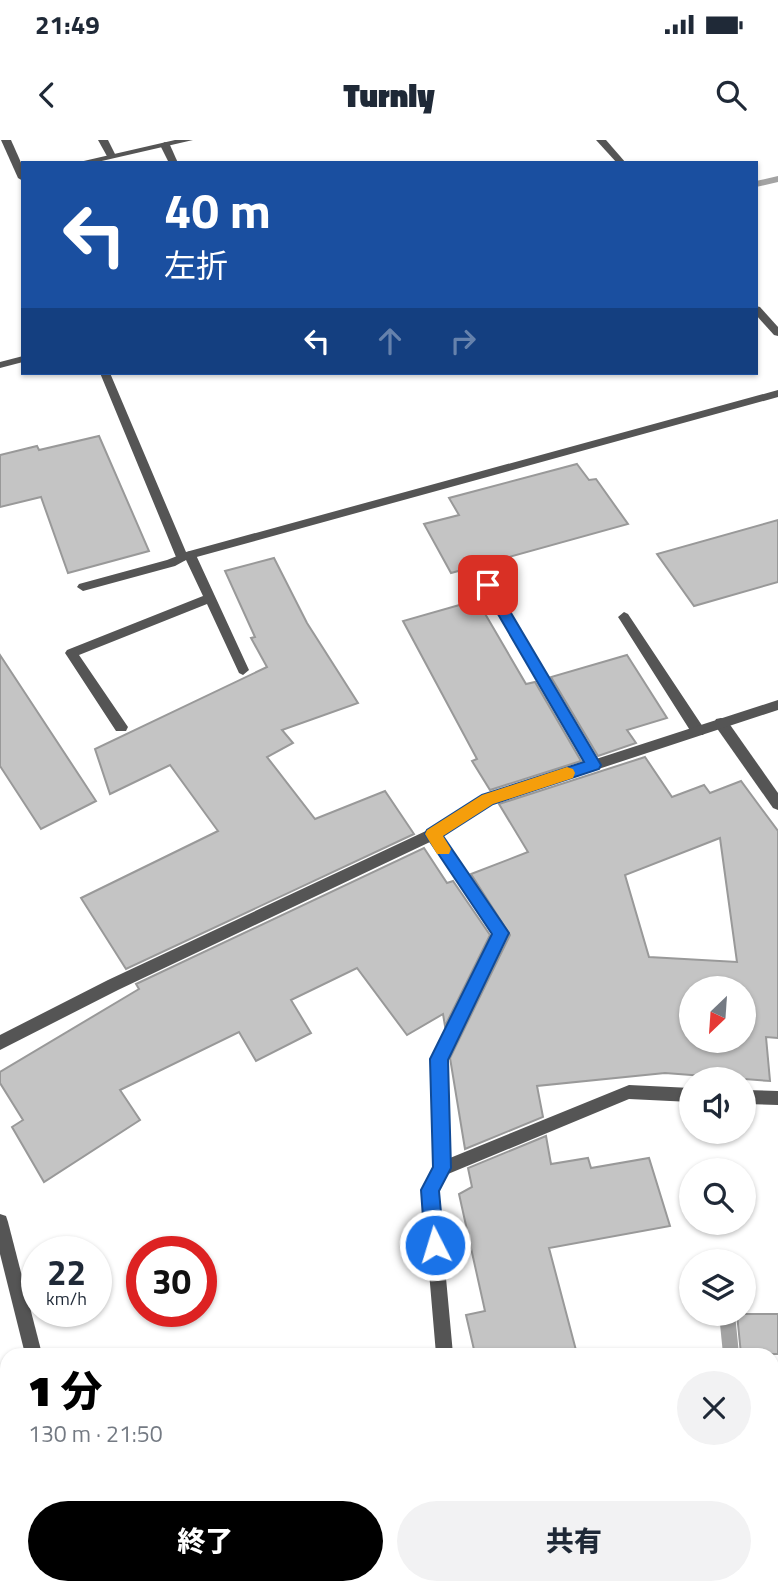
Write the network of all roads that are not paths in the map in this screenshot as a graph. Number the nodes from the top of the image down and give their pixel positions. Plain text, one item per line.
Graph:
1 (6, 140) edge
2 (103, 140) edge
3 (188, 140) edge
4 (601, 140) edge
5 (165, 145) junction
6 (111, 156) junction
7 (88, 161) edge
8 (173, 161) edge
9 (620, 161) edge
10 (21, 174) edge
11 (758, 311) edge
12 (778, 333) edge
13 (21, 360) edge
14 (0, 365) edge
15 (105, 375) edge
16 (778, 393) edge
17 (186, 556) junction
18 (488, 585) dead end
19 (83, 587) dead end
20 (210, 598) junction
21 (624, 617) dead end
22 (243, 670) dead end
23 (778, 705) edge
24 (721, 723) junction
25 (121, 727) dead end
26 (698, 731) junction
27 (593, 765) junction
28 (778, 804) edge
29 (433, 834) junction
30 (0, 1043) edge
31 (679, 1095) edge
32 (756, 1097) edge
33 (778, 1098) edge
34 (442, 1168) junction
35 (0, 1222) edge
36 (32, 1348) edge
37 (444, 1348) edge

1 - 10 street
2 - 6 street
3 - 5 street
4 - 9 street
5 - 6 street
5 - 8 street
6 - 7 street
11 - 12 street
13 - 14 street
15 - 17 street
16 - 17 street
17 - 19 street
17 - 20 street
18 - 27 street
20 - 22 street
20 - 25 street
21 - 26 street
23 - 24 street
24 - 26 street
24 - 28 street
26 - 27 street
27 - 29 street
29 - 30 street
29 - 34 street
31 - 34 street
32 - 33 street
34 - 37 street
35 - 36 street

